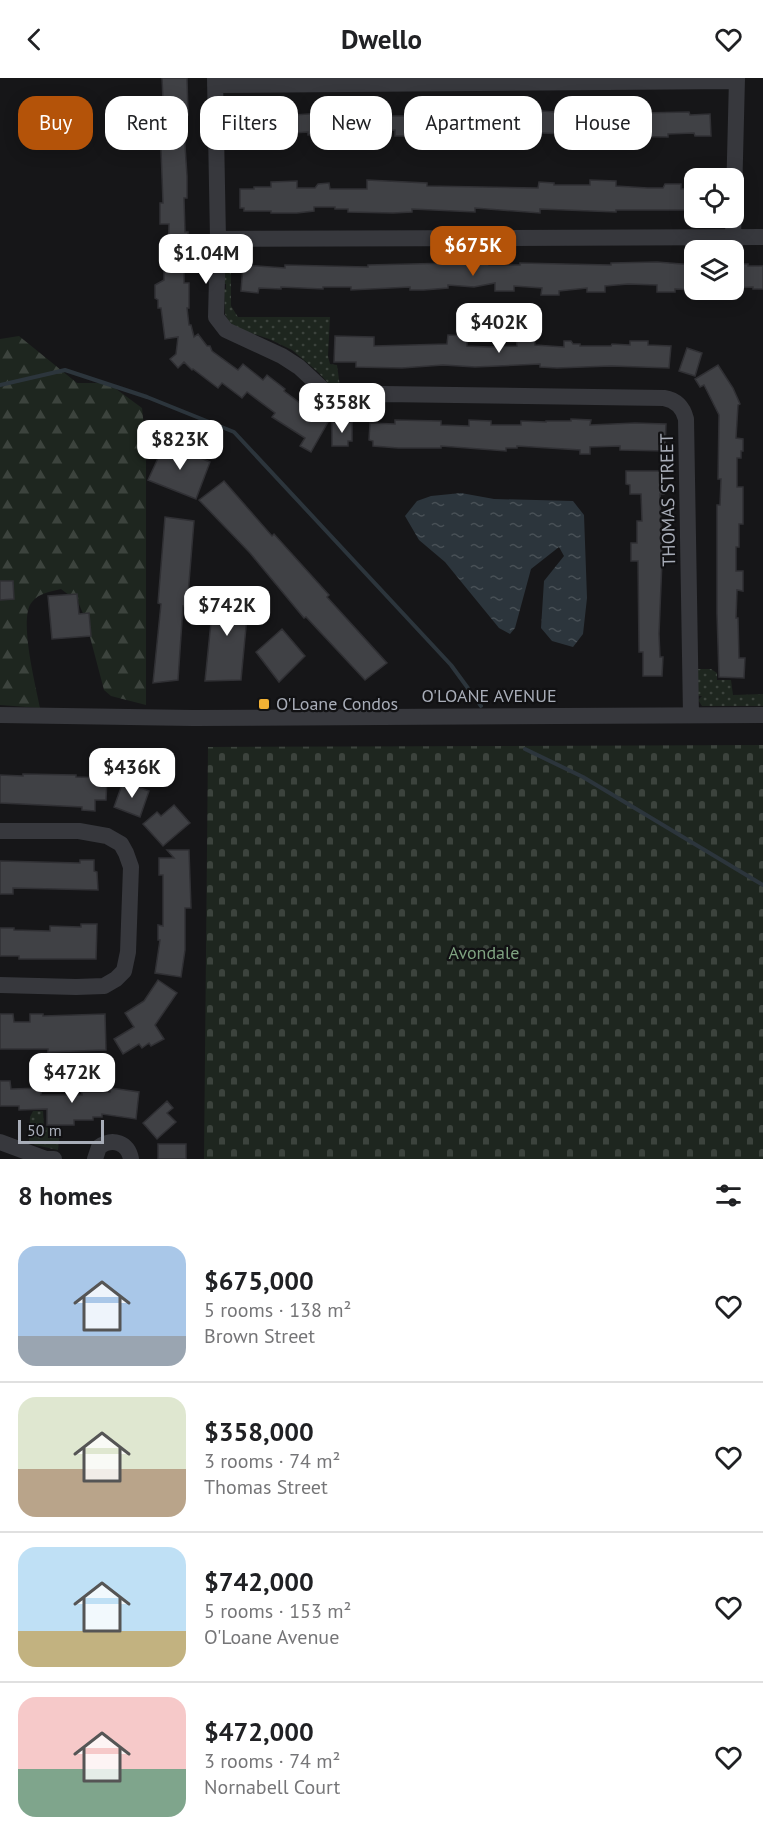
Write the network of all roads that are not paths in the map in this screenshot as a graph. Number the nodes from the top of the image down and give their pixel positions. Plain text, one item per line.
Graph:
1 (737, 80) edge
2 (215, 81) edge
3 (763, 237) edge
4 (733, 238) junction
5 (218, 239) junction
6 (691, 714) junction
7 (0, 715) edge
8 (763, 715) edge
9 (0, 831) edge
10 (0, 985) edge
11 (0, 1142) edge
12 (54, 1159) edge
13 (94, 1159) edge
14 (130, 1159) edge

1 - 2 street
1 - 4 street
2 - 5 street, THOMAS STREET
3 - 4 street
4 - 5 street
5 - 6 street, THOMAS STREET
6 - 7 street, O'LOANE AVENUE
6 - 8 street, O'LOANE AVENUE
9 - 10 street
11 - 12 street
13 - 14 street

